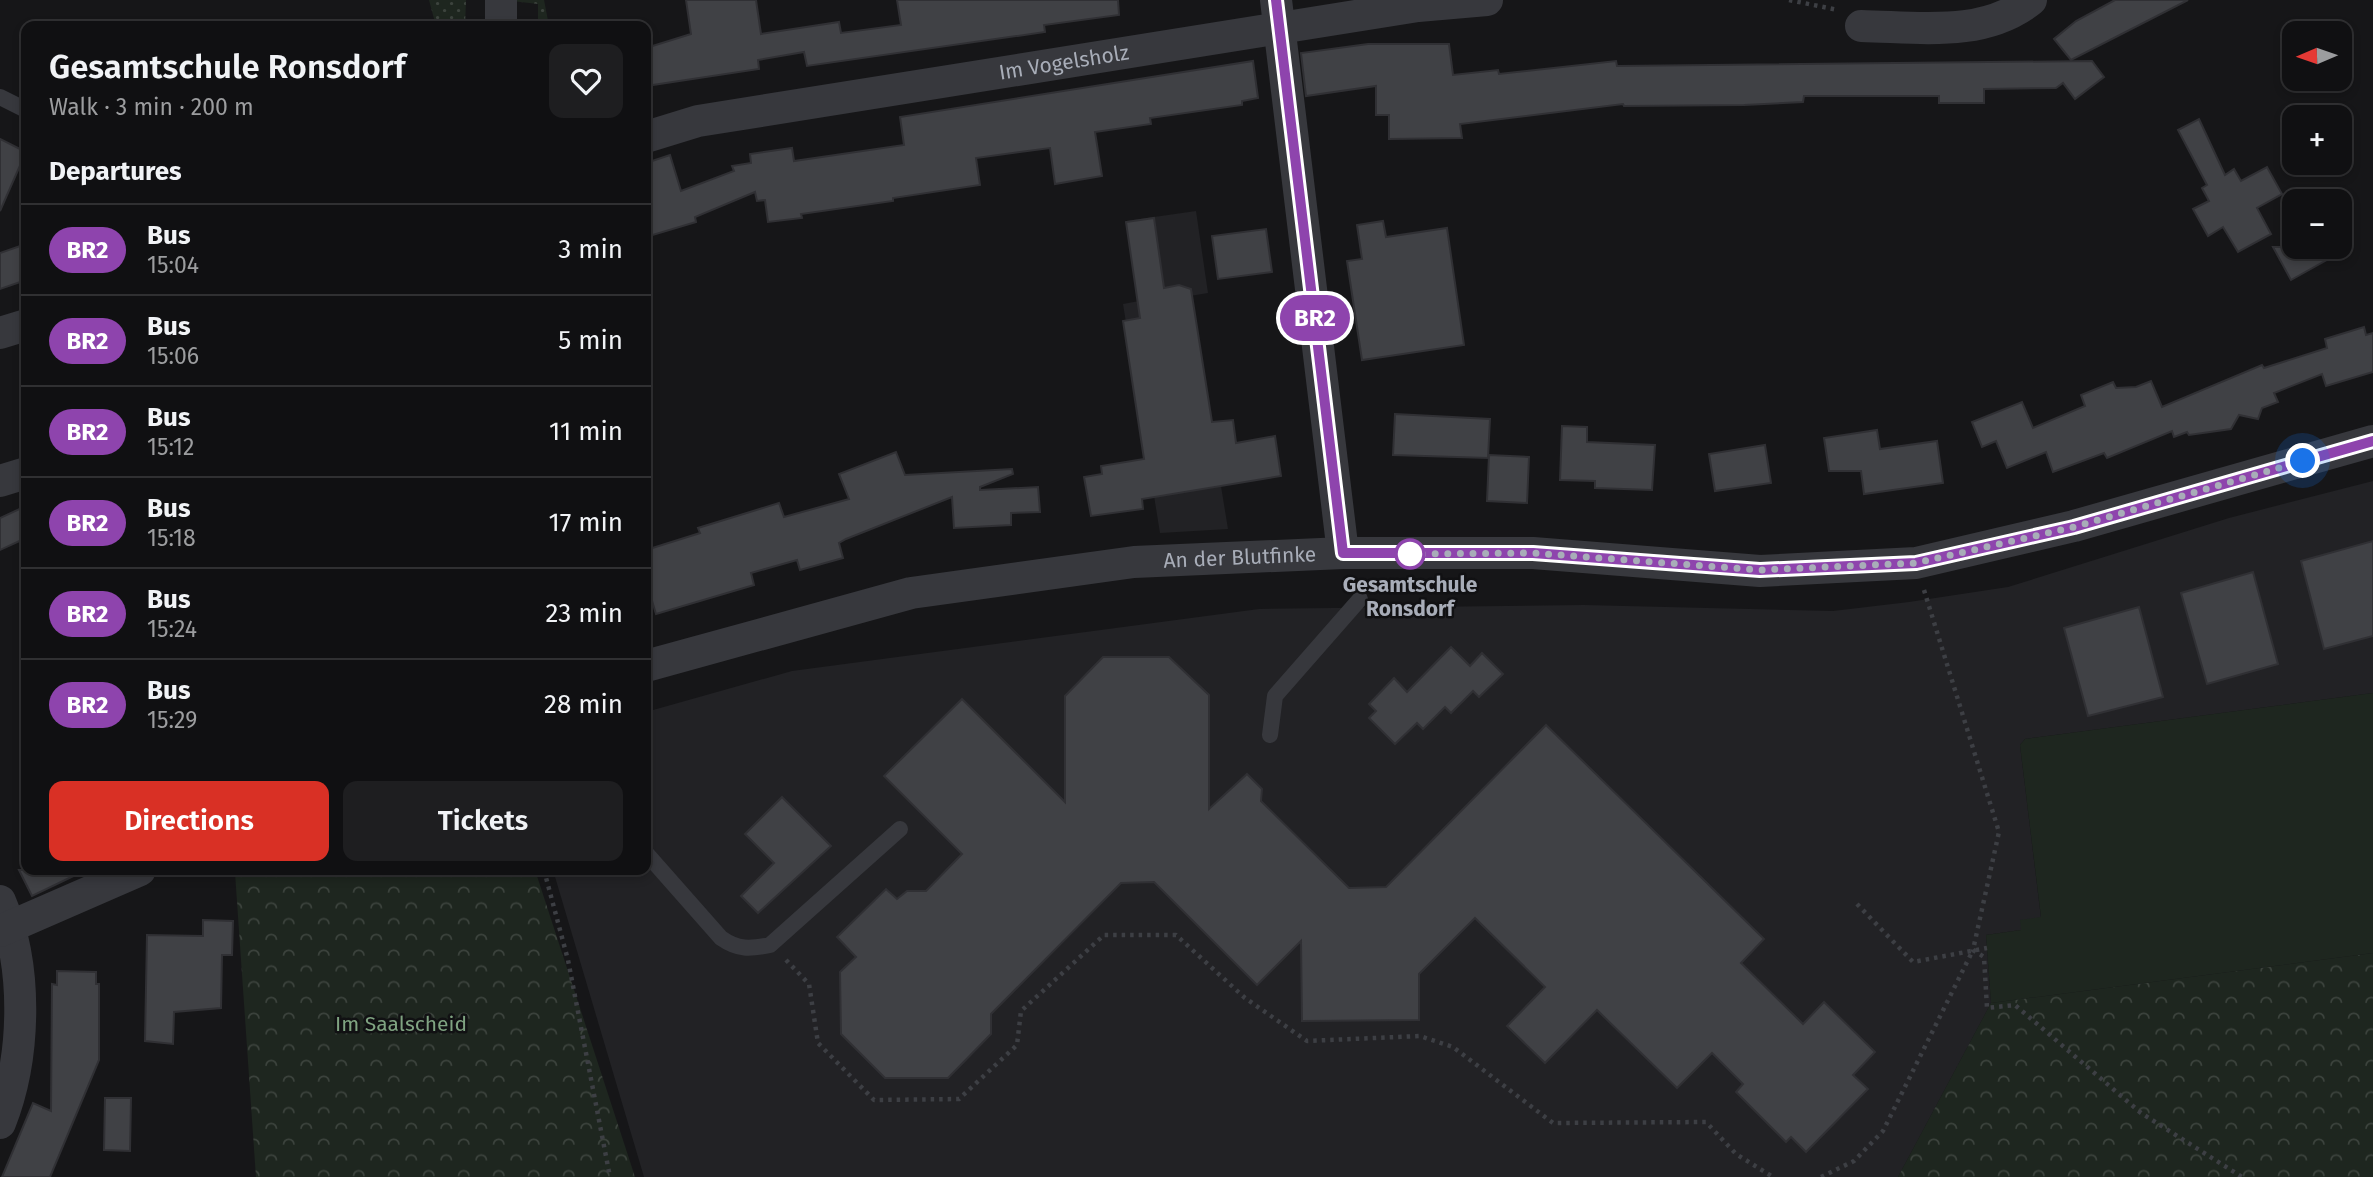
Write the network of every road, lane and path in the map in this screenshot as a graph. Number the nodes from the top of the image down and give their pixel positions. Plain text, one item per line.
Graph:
1 (500, 0) edge
2 (1487, 0) edge
3 (1789, 0) edge
4 (2019, 5) edge
5 (1278, 15) edge
6 (501, 21) edge
7 (1861, 26) joint
8 (0, 97) edge
9 (21, 108) edge
10 (651, 135) edge
11 (21, 327) edge
12 (0, 333) edge
13 (2373, 441) edge
14 (21, 475) edge
15 (0, 481) edge
16 (1343, 553) junction
17 (1360, 599) dead end
18 (1933, 617) dead end
19 (651, 665) edge
20 (1270, 735) dead end
21 (900, 828) dead end
22 (651, 859) edge
23 (126, 875) edge
24 (545, 875) edge
25 (1857, 904) dead end
26 (4, 919) edge
27 (770, 944) junction
28 (1987, 948) dead end
29 (1973, 950) junction
30 (0, 1123) edge
31 (610, 1177) edge
32 (1773, 1177) edge
33 (1821, 1177) edge
34 (2242, 1177) edge

1 - 6 street
2 - 5 street, Im Vogelsholz
3 - 7 path
4 - 7 street
5 - 10 street, Im Vogelsholz
5 - 16 street
8 - 9 lane
11 - 12 street
13 - 16 street, An der Blutfinke
14 - 15 street
16 - 19 street, An der Blutfinke
17 - 20 lane
18 - 29 path
21 - 27 lane
22 - 27 lane
23 - 26 street
24 - 31 path
25 - 29 path
26 - 30 street
27 - 32 path
28 - 29 path
29 - 33 path
29 - 34 path

